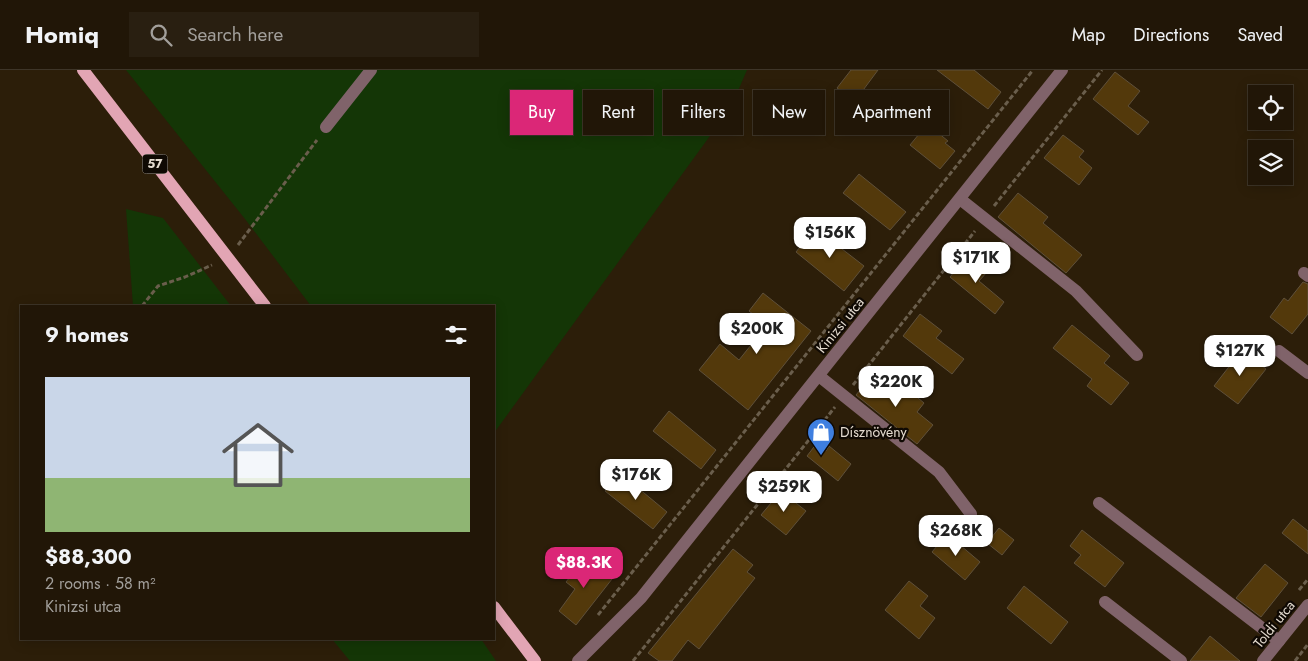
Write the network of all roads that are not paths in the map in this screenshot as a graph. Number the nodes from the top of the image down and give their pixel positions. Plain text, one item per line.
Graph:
1 (83, 70) edge
2 (371, 70) edge
3 (1062, 70) edge
4 (326, 127) road end
5 (960, 199) junction
6 (264, 305) edge
7 (1279, 351) dead end
8 (1137, 355) dead end
9 (1308, 373) edge
10 (819, 376) junction
11 (1099, 503) dead end
12 (972, 514) dead end
13 (1104, 602) dead end
14 (1308, 605) edge
15 (495, 608) edge
16 (1279, 641) junction
17 (535, 661) edge
18 (578, 661) edge
19 (1181, 661) edge
20 (1263, 661) edge

1 - 6 main road, 57
2 - 4 street
3 - 5 street, Kinizsi utca
5 - 8 street
5 - 10 street, Kinizsi utca
7 - 9 street
10 - 12 street
10 - 18 street, Kinizsi utca
11 - 16 street
13 - 19 street
14 - 16 street, Toldi utca
15 - 17 main road
16 - 20 street, Toldi utca

